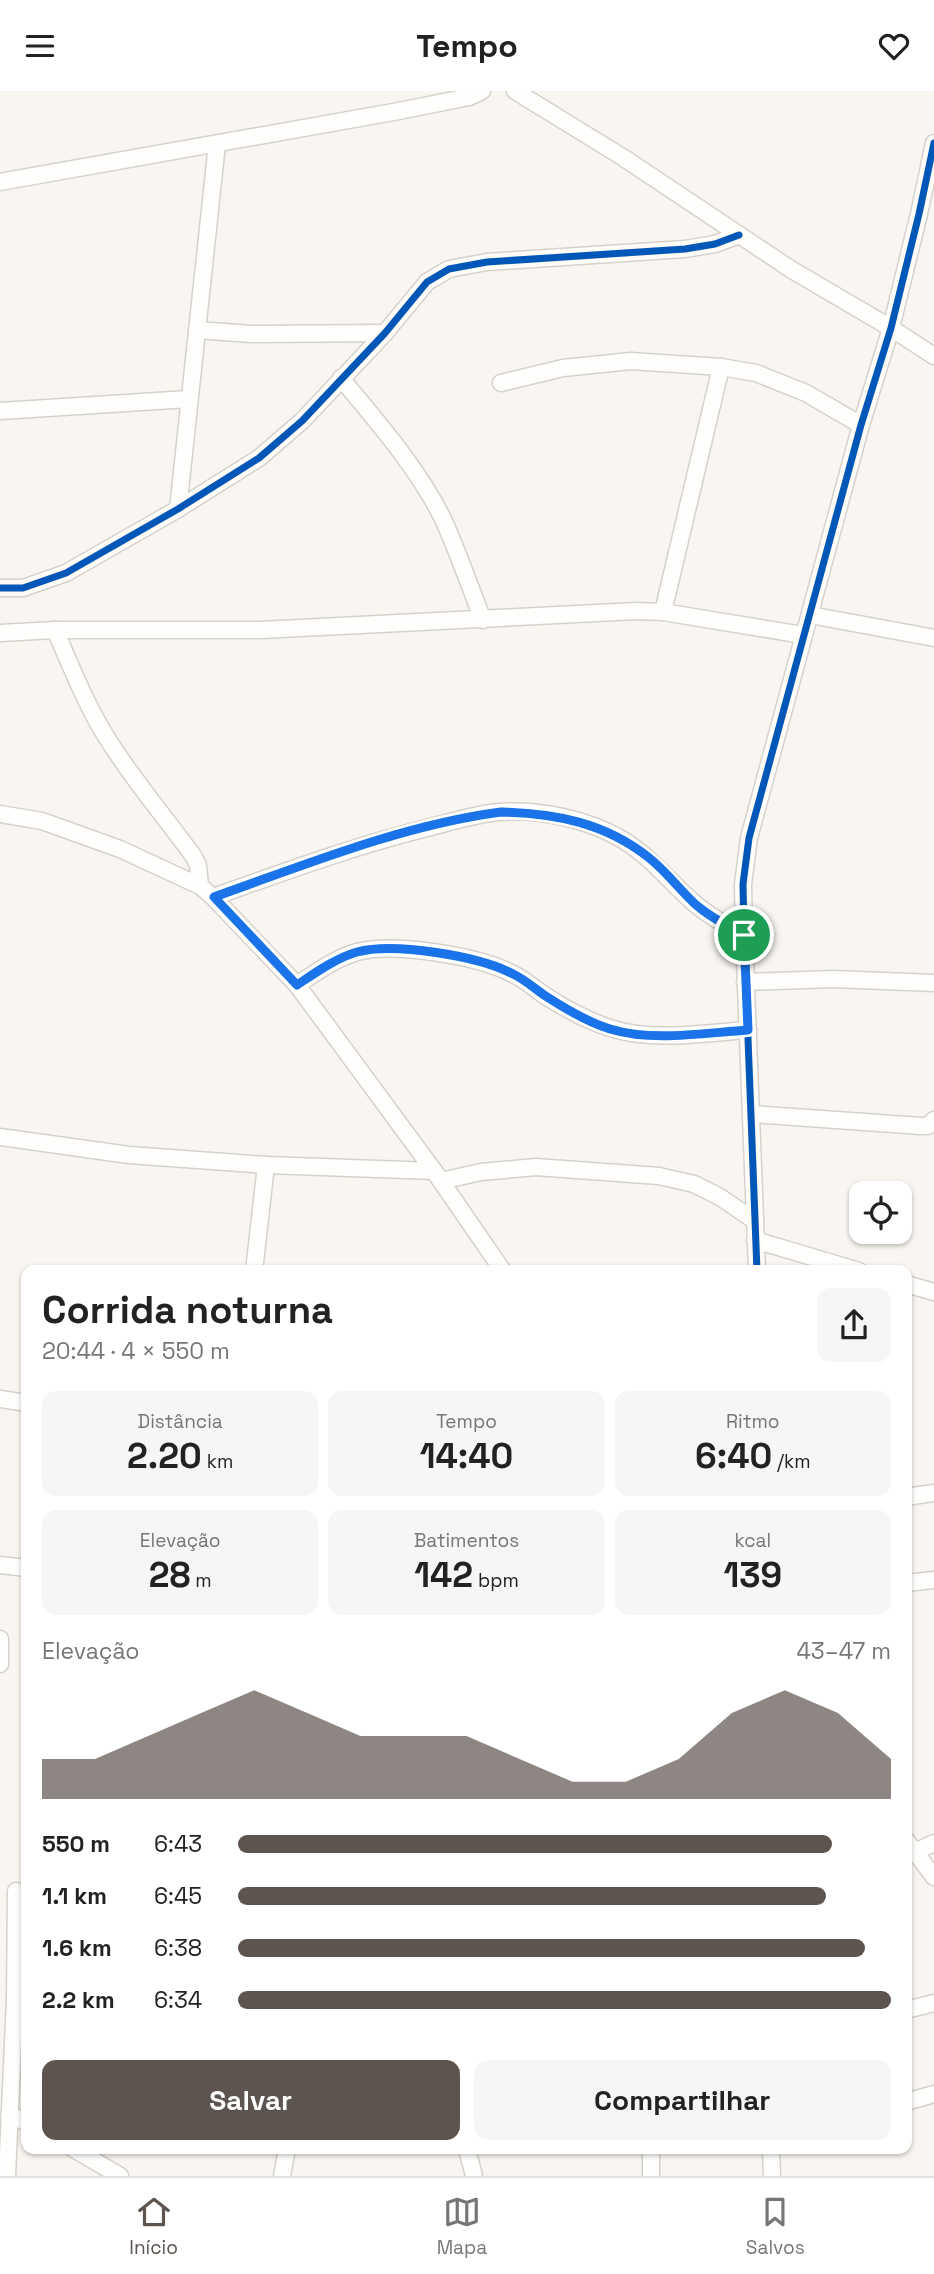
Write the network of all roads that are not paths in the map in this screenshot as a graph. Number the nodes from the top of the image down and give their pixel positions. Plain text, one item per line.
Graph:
1 (482, 91) edge
2 (515, 91) edge
3 (216, 143) junction
4 (934, 143) edge
5 (0, 182) edge
6 (739, 235) junction
7 (891, 328) junction
8 (197, 330) junction
9 (385, 333) junction
10 (934, 356) edge
11 (721, 367) junction
12 (341, 378) junction
13 (501, 383) dead end
14 (189, 399) junction
15 (0, 411) edge
16 (861, 425) junction
17 (178, 509) junction
18 (0, 588) edge
19 (663, 612) junction
20 (810, 615) junction
21 (483, 620) junction
22 (55, 630) junction
23 (0, 633) edge
24 (803, 635) junction
25 (934, 638) edge
26 (0, 814) edge
27 (200, 886) junction
28 (214, 897) junction
29 (744, 935) junction
30 (745, 982) junction
31 (934, 983) edge
32 (297, 985) junction
33 (748, 1030) junction
34 (752, 1114) junction
35 (934, 1120) edge
36 (0, 1137) edge
37 (266, 1165) junction
38 (437, 1176) junction
39 (755, 1221) junction
40 (755, 1240) junction
41 (255, 1265) edge
42 (499, 1265) edge
43 (757, 1265) edge
44 (839, 1265) edge
45 (912, 1286) edge
46 (934, 1292) edge
47 (0, 1399) edge
48 (21, 1402) edge
49 (934, 1493) edge
50 (912, 1496) edge
51 (0, 1565) edge
52 (21, 1567) edge
53 (934, 1580) edge
54 (912, 1582) edge
55 (0, 1639) edge
56 (0, 1664) edge
57 (934, 1843) edge
58 (912, 1846) edge
59 (912, 1847) edge
60 (934, 1877) edge
61 (0, 1884) edge
62 (21, 1891) edge
63 (21, 1999) edge
64 (934, 2003) edge
65 (912, 2008) edge
66 (934, 2094) edge
67 (912, 2100) edge
68 (9, 2115) junction
69 (21, 2120) edge
70 (83, 2154) edge
71 (286, 2154) edge
72 (468, 2154) edge
73 (651, 2154) edge
74 (771, 2154) edge
75 (7, 2176) edge
76 (120, 2176) edge
77 (282, 2176) edge
78 (474, 2176) edge
79 (651, 2176) edge
80 (772, 2176) edge

1 - 3 street
2 - 6 street
3 - 5 street
3 - 8 street
4 - 7 street
6 - 7 street
6 - 9 street
7 - 10 street
7 - 16 street
8 - 9 street
8 - 14 street
9 - 12 street
11 - 13 street
11 - 16 street
11 - 19 street
12 - 17 street
12 - 21 street
14 - 15 street
14 - 17 street
16 - 20 street
17 - 18 street
19 - 21 street
19 - 24 street
20 - 24 street
20 - 25 street
21 - 22 street
22 - 23 street
22 - 27 street
24 - 29 street
26 - 27 street
27 - 28 street
28 - 29 street
28 - 32 street
29 - 30 street
30 - 31 street
30 - 33 street
32 - 33 street
32 - 38 street
33 - 34 street
34 - 35 street
34 - 39 street
36 - 37 street
37 - 38 street
37 - 41 street
38 - 39 street
38 - 42 street
39 - 40 street
40 - 43 street
40 - 44 street
45 - 46 street
47 - 48 street
49 - 50 street
51 - 52 street
53 - 54 street
55 - 56 street
57 - 58 street
59 - 60 street
61 - 62 street
62 - 63 street
63 - 68 street
64 - 65 street
66 - 67 street
68 - 69 street
68 - 75 street
70 - 76 street
71 - 77 street
72 - 78 street
73 - 79 street
74 - 80 street

